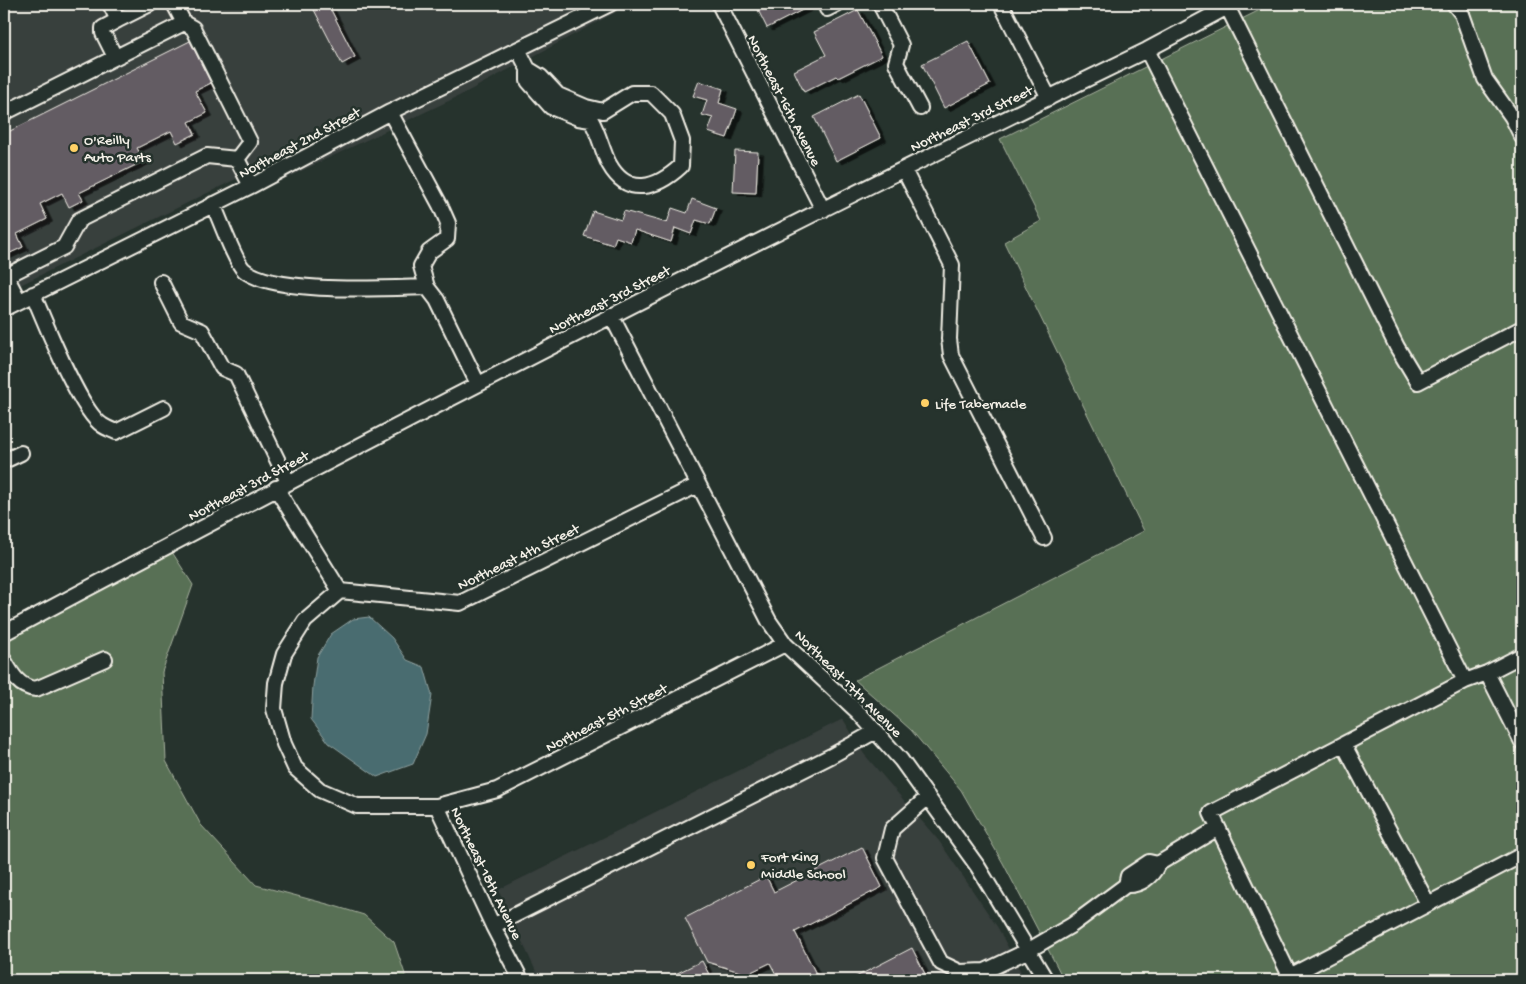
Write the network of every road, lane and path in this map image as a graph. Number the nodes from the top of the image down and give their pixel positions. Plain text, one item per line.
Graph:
1 (110, 4) edge
2 (150, 4) edge
3 (174, 4) edge
4 (610, 4) edge
5 (719, 4) edge
6 (880, 4) edge
7 (1001, 4) edge
8 (1454, 4) edge
9 (1229, 5) edge
10 (118, 20) junction
11 (184, 23) junction
12 (518, 49) junction
13 (1148, 50) junction
14 (115, 57) junction
15 (528, 69) junction
16 (1050, 98) junction
17 (920, 108) dead end
18 (390, 112) junction
19 (4, 113) edge
20 (1522, 137) edge
21 (237, 159) junction
22 (904, 170) junction
23 (251, 186) junction
24 (213, 204) junction
25 (823, 210) junction
26 (5, 276) edge
27 (161, 282) dead end
28 (427, 287) junction
29 (32, 294) junction
30 (19, 301) junction
31 (4, 309) edge
32 (611, 315) junction
33 (1522, 328) edge
34 (478, 384) junction
35 (164, 408) dead end
36 (21, 453) dead end
37 (4, 461) edge
38 (282, 485) junction
39 (698, 485) junction
40 (1044, 538) dead end
41 (340, 591) junction
42 (4, 633) edge
43 (785, 644) junction
44 (1522, 655) edge
45 (105, 659) dead end
46 (4, 660) edge
47 (1487, 673) junction
48 (1465, 681) junction
49 (876, 731) junction
50 (1522, 742) edge
51 (1344, 745) junction
52 (928, 797) junction
53 (437, 806) junction
54 (1218, 828) junction
55 (1522, 855) edge
56 (1428, 904) junction
57 (493, 926) junction
58 (1029, 950) junction
59 (521, 980) edge
60 (1046, 980) edge

1 - 10 street
2 - 10 street
3 - 11 street
4 - 12 street, Northeast 2nd Street
5 - 25 street, Northeast 16th Avenue
6 - 17 street
7 - 16 street
8 - 20 street
9 - 13 street, Northeast 3rd Street
9 - 33 street
10 - 14 street
11 - 14 street
11 - 21 street
12 - 15 street
12 - 18 street, Northeast 2nd Street
13 - 16 street, Northeast 3rd Street
13 - 48 street
14 - 19 street
15 - 15 street
16 - 22 street, Northeast 3rd Street
18 - 23 street, Northeast 2nd Street
18 - 28 street
21 - 23 street
21 - 26 street
22 - 25 street, Northeast 3rd Street
22 - 40 street
23 - 24 street, Northeast 2nd Street
24 - 28 street
24 - 29 street, Northeast 2nd Street
25 - 32 street, Northeast 3rd Street
26 - 30 street
27 - 38 street
28 - 34 street
29 - 30 street, Northeast 2nd Street
29 - 35 street
30 - 31 street, Northeast 2nd Street
32 - 34 street, Northeast 3rd Street
32 - 39 street, Northeast 17th Avenue
34 - 38 street, Northeast 3rd Street
36 - 37 street
38 - 41 street
38 - 42 street, Northeast 3rd Street
39 - 41 street, Northeast 4th Street
39 - 43 street, Northeast 17th Avenue
41 - 53 street, Northeast 18th Avenue
43 - 49 street, Northeast 17th Avenue
43 - 53 street, Northeast 5th Street
44 - 47 street
45 - 46 street
47 - 48 street
47 - 50 street
48 - 51 street
49 - 52 street, Northeast 17th Avenue
49 - 57 street
51 - 54 street
51 - 56 street
52 - 58 street, Northeast 17th Avenue
52 - 58 street
53 - 57 street, Northeast 18th Avenue
54 - 56 street
54 - 58 street
55 - 56 street
57 - 59 street, Northeast 18th Avenue
58 - 60 street, Northeast 17th Avenue

